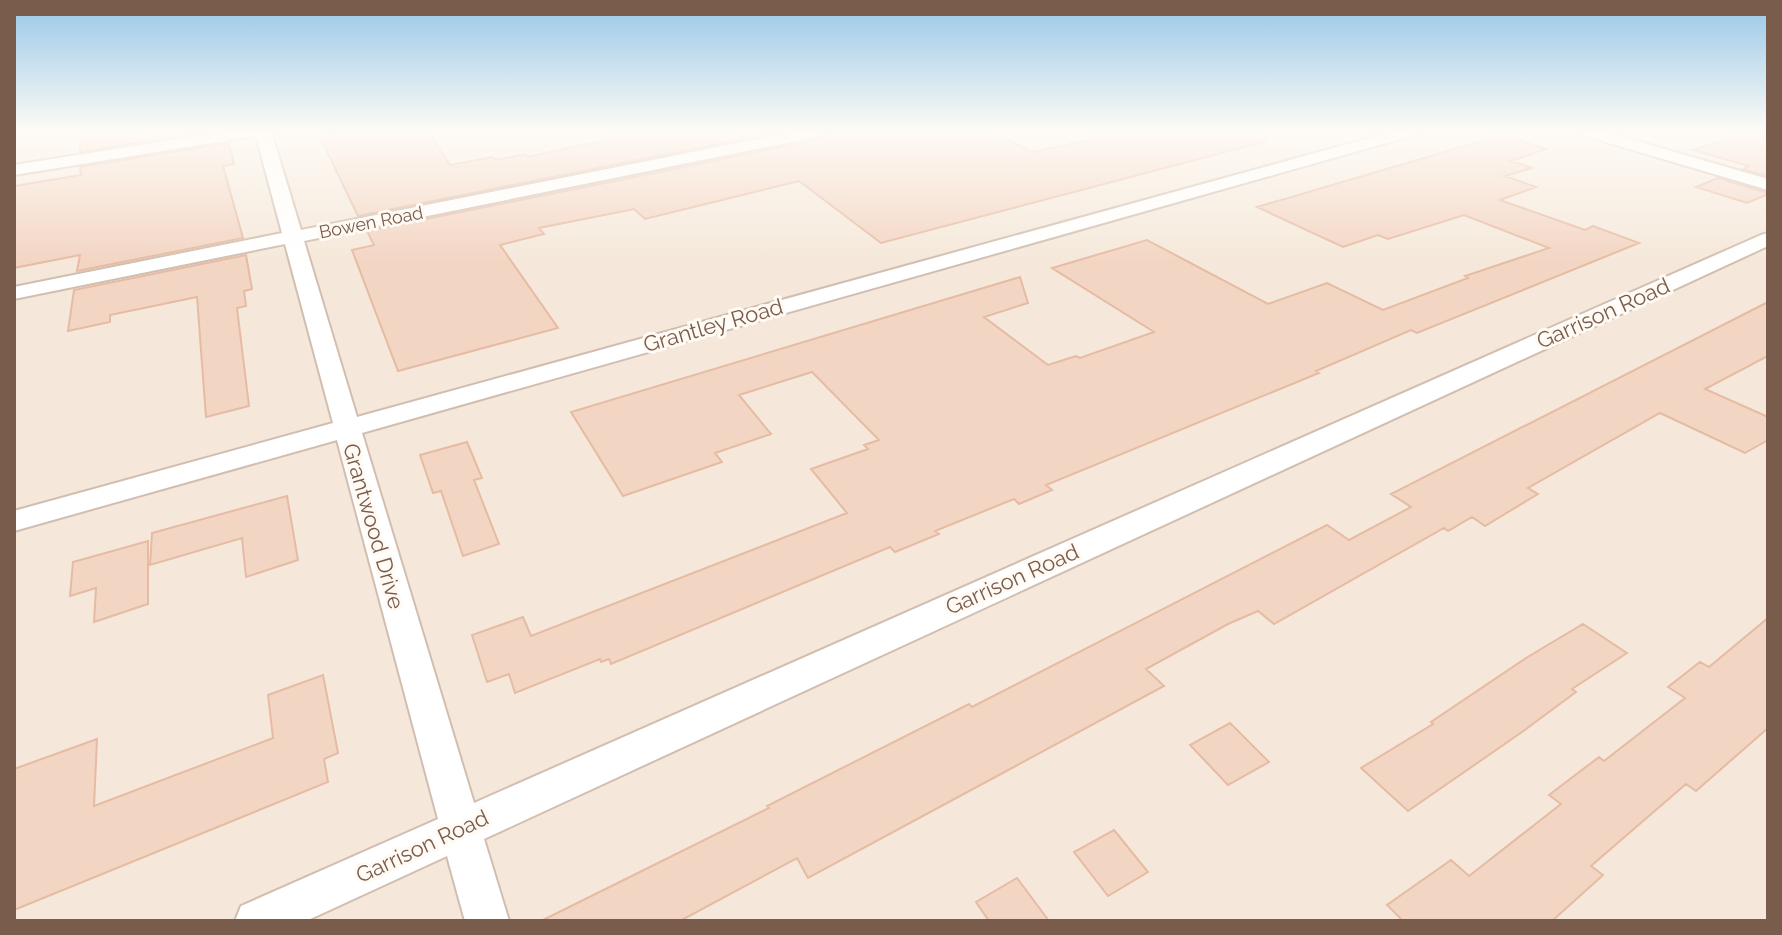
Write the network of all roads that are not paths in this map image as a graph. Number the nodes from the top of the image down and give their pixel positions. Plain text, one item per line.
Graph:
1 (274, 175) edge
2 (604, 175) edge
3 (1255, 175) edge
4 (1733, 175) edge
5 (1768, 185) edge
6 (295, 237) junction
7 (1768, 239) edge
8 (14, 293) edge
9 (347, 427) junction
10 (14, 521) edge
11 (461, 828) junction
12 (257, 921) edge
13 (487, 921) edge

1 - 6 street, Grantwood Drive
2 - 6 street, Bowen Road
3 - 9 street, Grantley Road
4 - 5 street
6 - 8 street, Bowen Road
6 - 9 street, Grantwood Drive
7 - 11 street, Garrison Road
9 - 10 street, Grantley Road
9 - 11 street, Grantwood Drive
11 - 12 street, Garrison Road
11 - 13 street, Grantwood Drive

